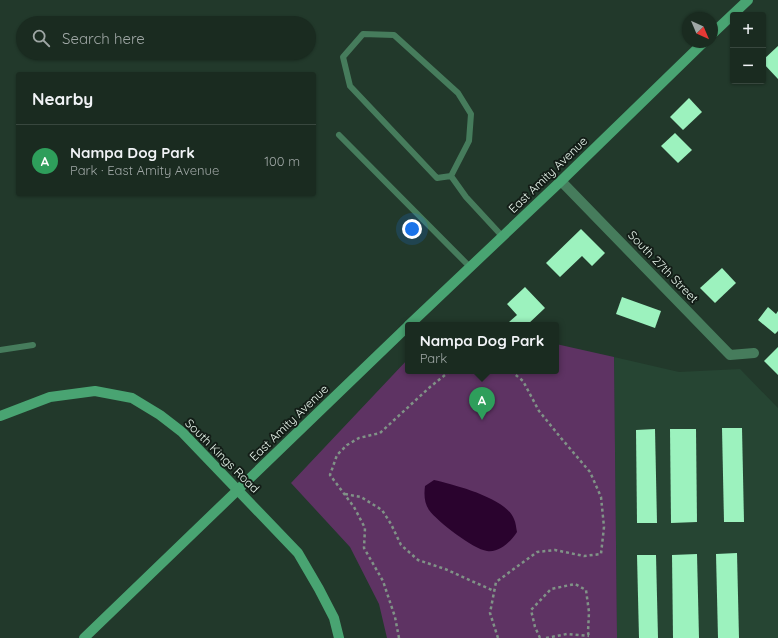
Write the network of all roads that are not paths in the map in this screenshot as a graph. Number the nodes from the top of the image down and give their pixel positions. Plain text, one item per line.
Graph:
1 (748, 0) edge
2 (718, 28) edge
3 (698, 48) edge
4 (339, 135) dead end
5 (450, 176) junction
6 (561, 181) junction
7 (502, 236) junction
8 (470, 267) junction
9 (411, 322) edge
10 (405, 328) edge
11 (33, 345) dead end
12 (0, 350) edge
13 (754, 353) dead end
14 (0, 416) edge
15 (238, 490) junction
16 (84, 638) edge
17 (339, 638) edge

1 - 2 main road
3 - 6 main road, East Amity Avenue
4 - 8 lane
5 - 5 lane
5 - 7 lane
6 - 7 main road, East Amity Avenue
6 - 13 street, South 27th Street
7 - 8 main road, East Amity Avenue
8 - 9 main road, East Amity Avenue
10 - 15 main road, East Amity Avenue
11 - 12 lane
14 - 15 main road, South Kings Road
15 - 16 main road, East Amity Avenue
15 - 17 main road, South Kings Road

